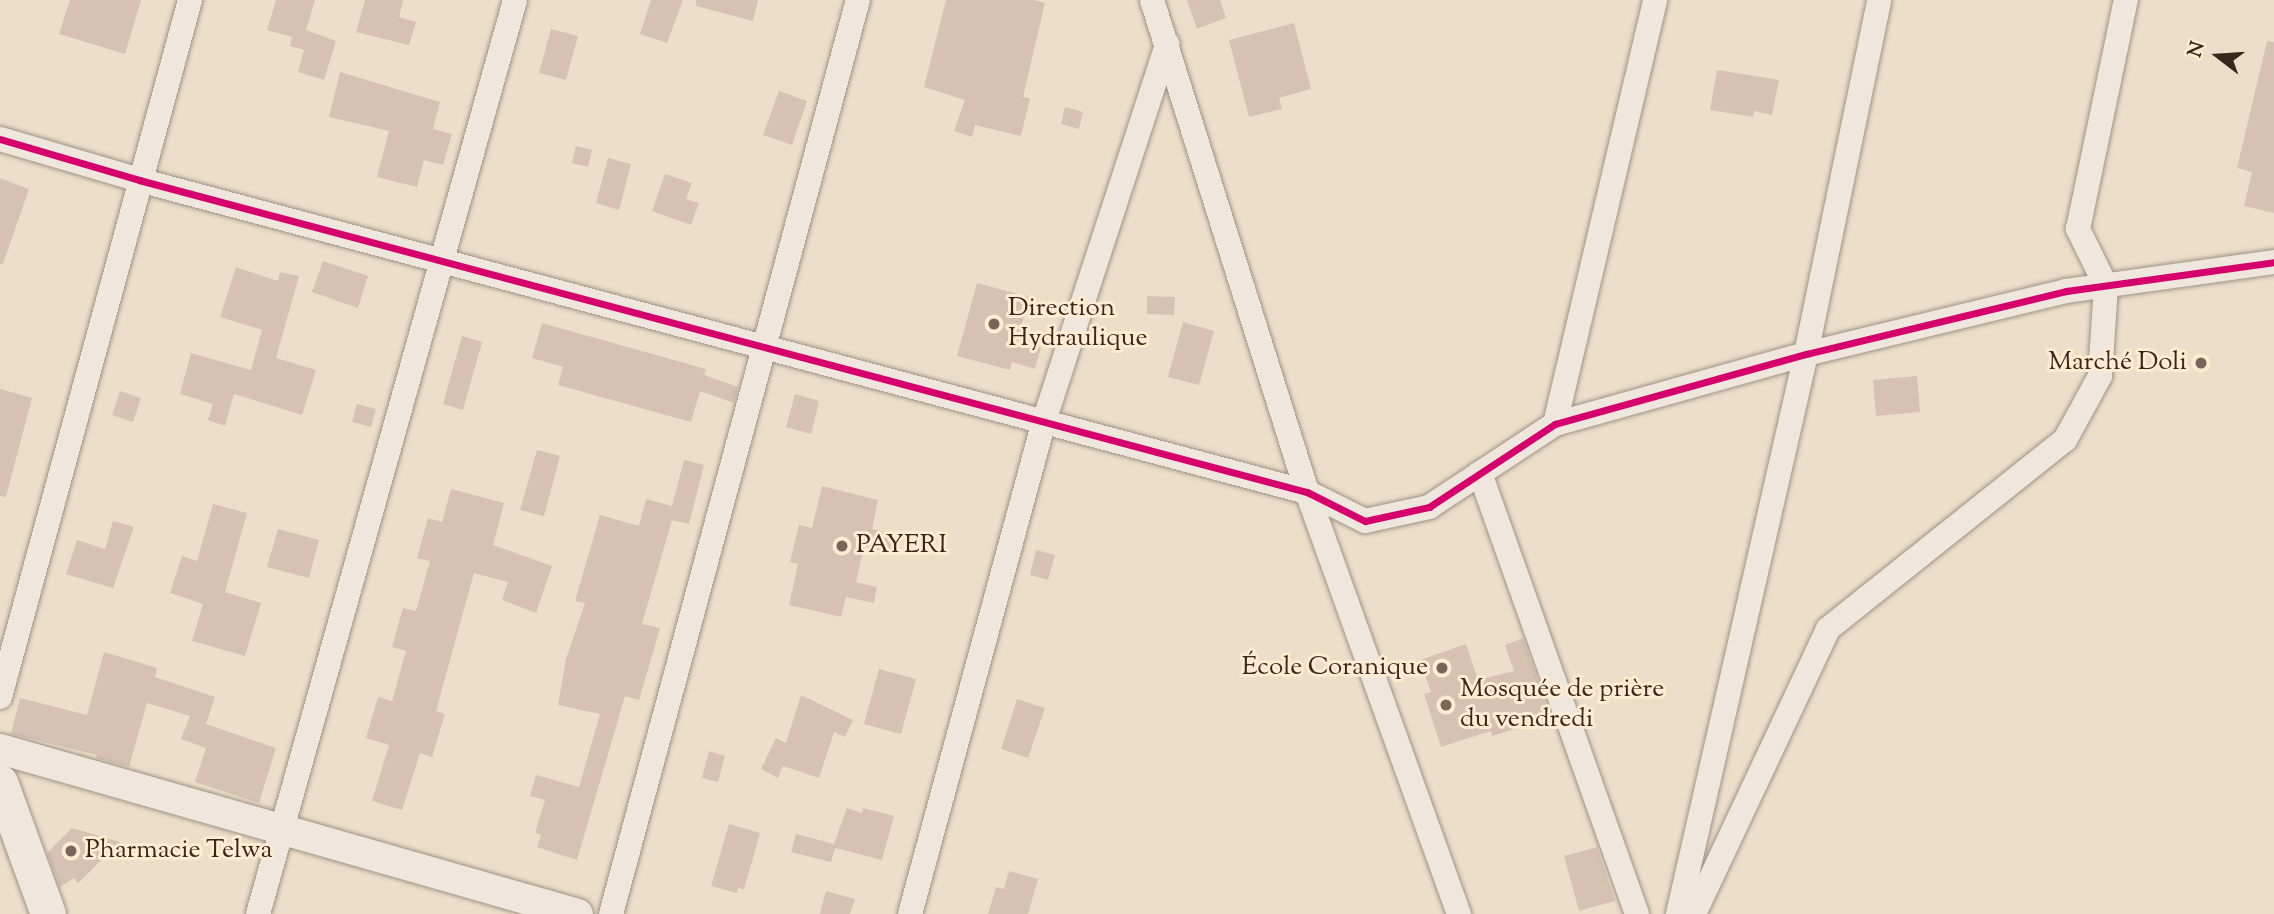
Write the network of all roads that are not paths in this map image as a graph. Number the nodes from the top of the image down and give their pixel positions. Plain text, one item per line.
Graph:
1 (190, 0) edge
2 (515, 0) edge
3 (858, 0) edge
4 (1152, 0) edge
5 (1655, 0) edge
6 (1879, 0) edge
7 (2126, 0) edge
8 (1167, 44) junction
9 (0, 139) edge
10 (139, 180) junction
11 (441, 261) junction
12 (2274, 262) edge
13 (2106, 286) junction
14 (765, 347) junction
15 (1806, 354) junction
16 (1044, 421) junction
17 (1555, 424) junction
18 (1480, 473) junction
19 (1307, 492) junction
20 (0, 697) edge
21 (0, 749) edge
22 (0, 782) edge
23 (282, 829) junction
24 (48, 914) edge
25 (258, 914) edge
26 (578, 914) edge
27 (611, 914) edge
28 (910, 914) edge
29 (1459, 914) edge
30 (1637, 914) edge
31 (1678, 914) edge
32 (1694, 914) edge

1 - 10 street
2 - 11 street
3 - 14 street
4 - 8 street
5 - 17 street
6 - 15 street
7 - 13 street
8 - 16 street
8 - 19 street
9 - 10 street
10 - 11 street
10 - 20 street
11 - 14 street
11 - 23 street
12 - 13 street
13 - 15 street
13 - 32 street
14 - 16 street
14 - 27 street
15 - 17 street
15 - 31 street
16 - 19 street
16 - 28 street
17 - 18 street
18 - 19 street
18 - 30 street
19 - 29 street
21 - 23 street
22 - 24 main road
23 - 25 street
23 - 26 street

